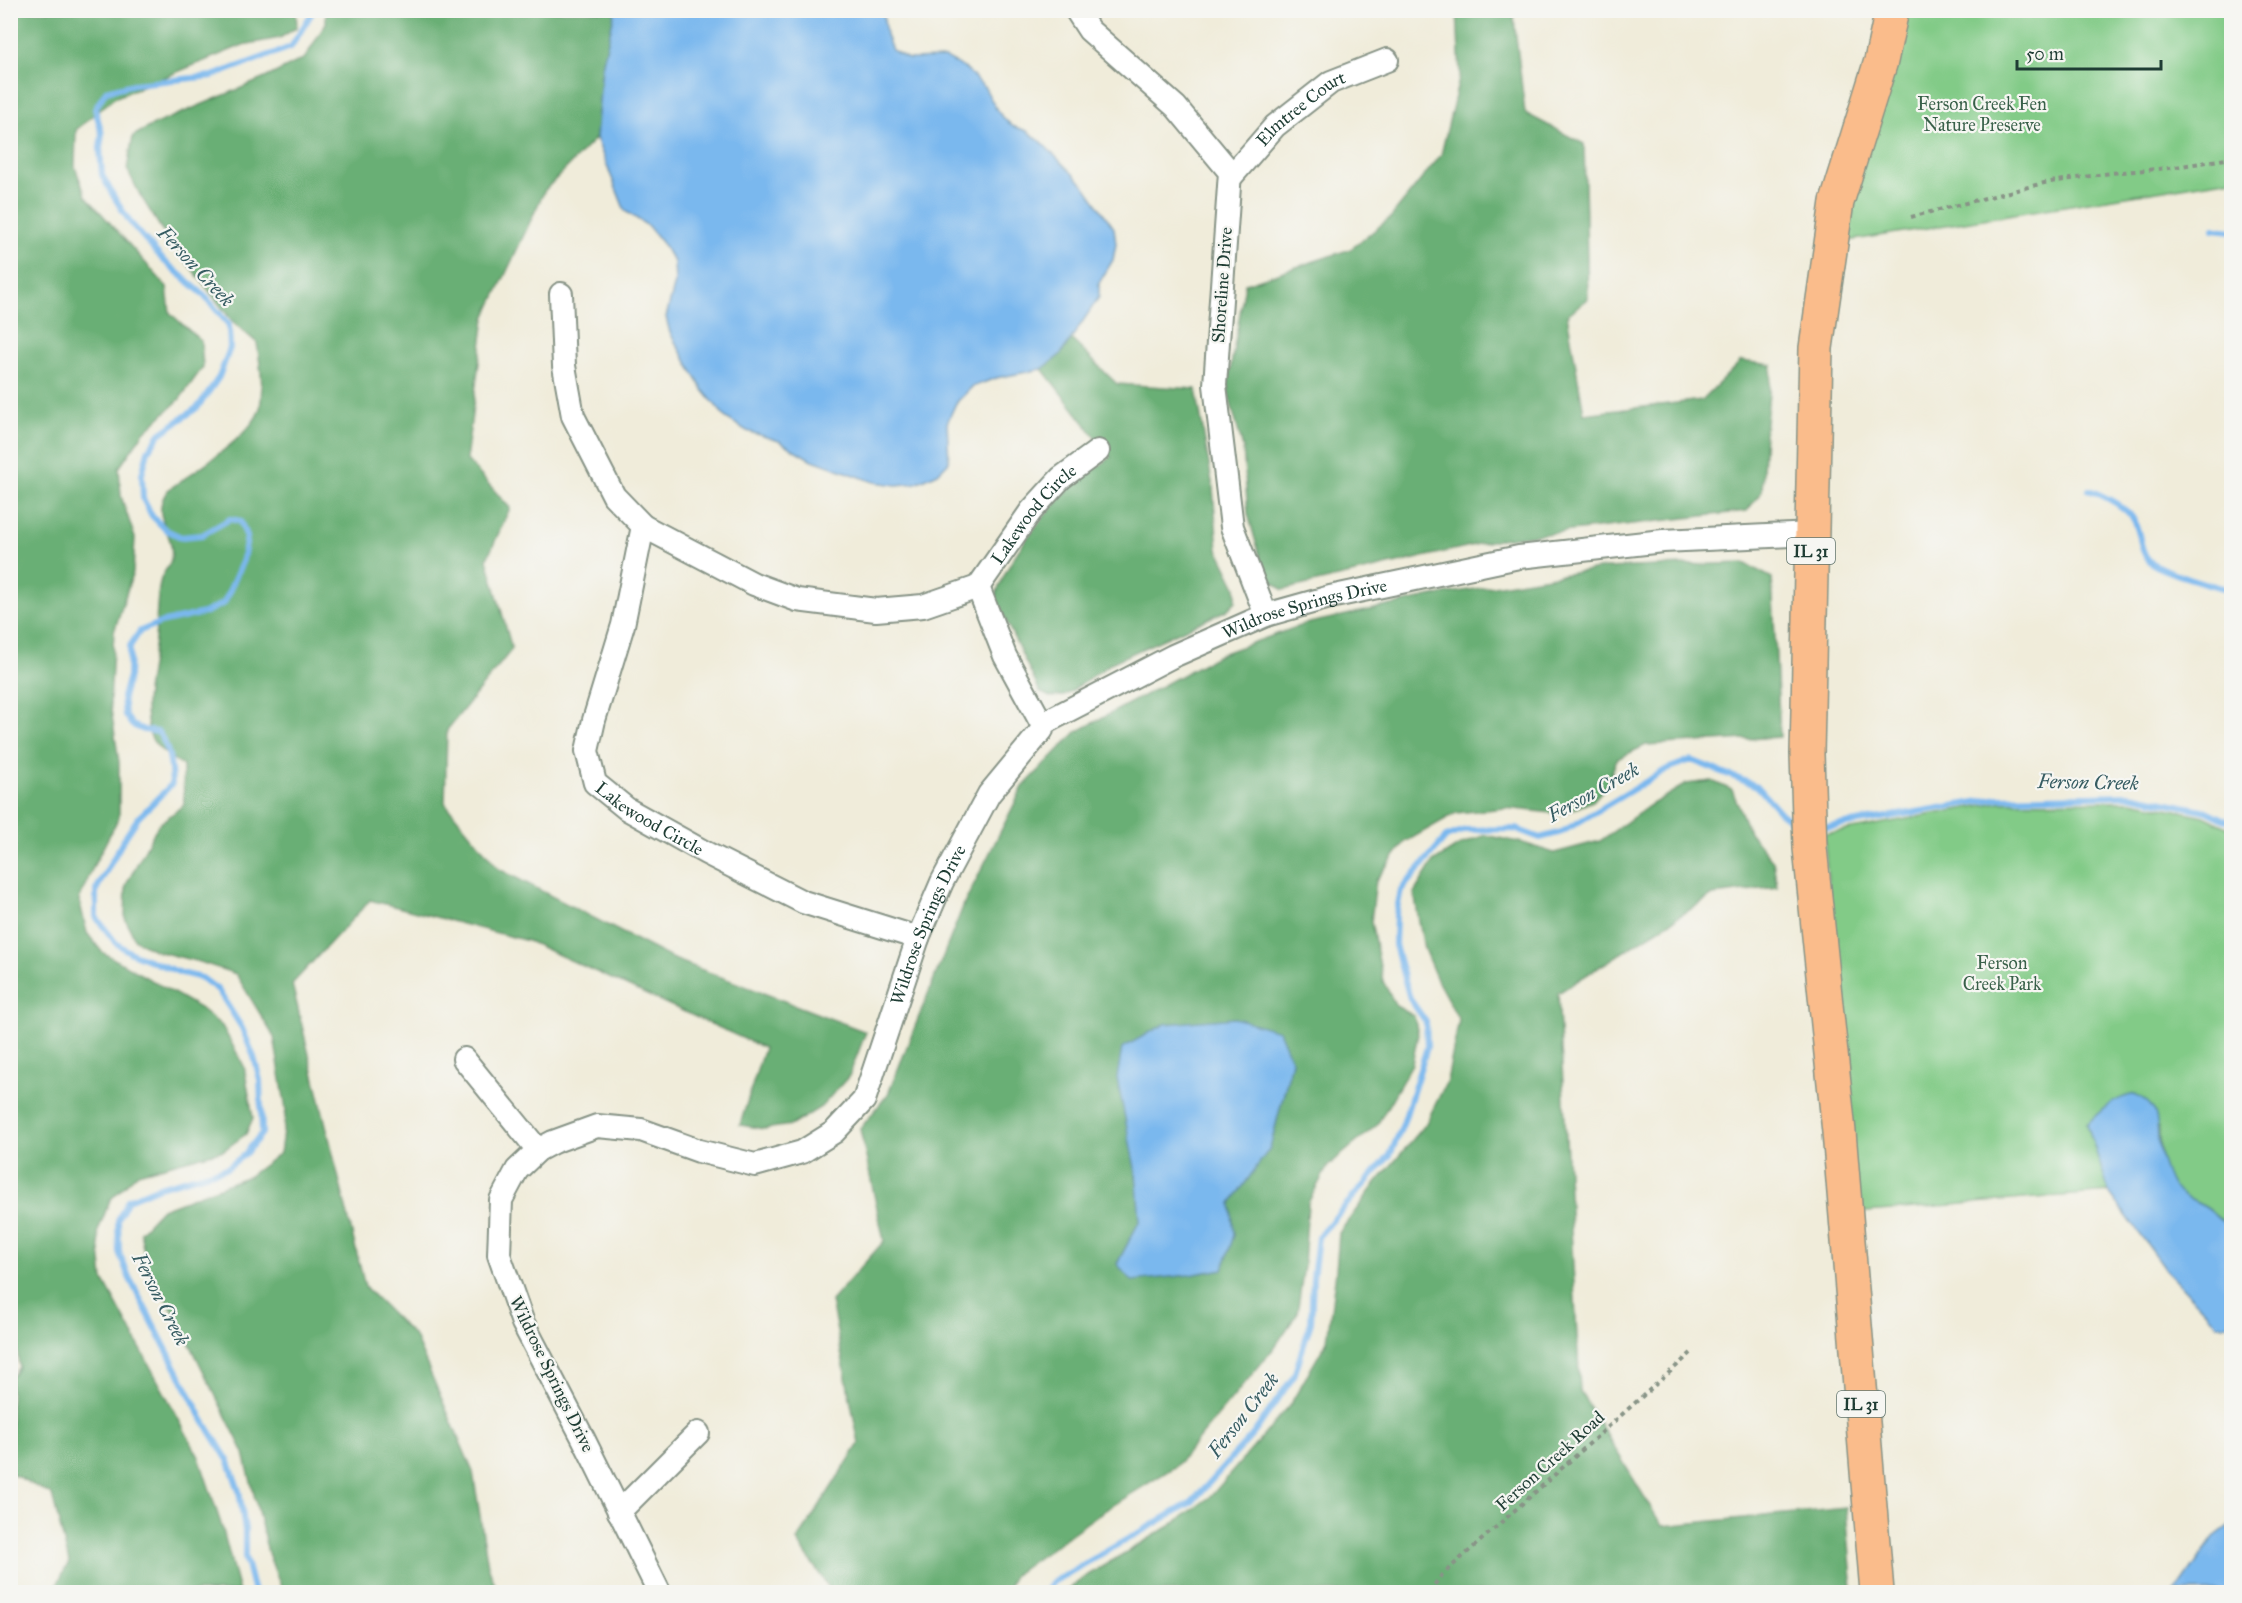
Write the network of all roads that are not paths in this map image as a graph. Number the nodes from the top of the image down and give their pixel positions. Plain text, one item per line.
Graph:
1 (1076, 10) edge
2 (1892, 10) edge
3 (1387, 60) dead end
4 (1230, 178) junction
5 (561, 294) dead end
6 (1098, 451) dead end
7 (643, 526) junction
8 (1812, 534) junction
9 (978, 587) junction
10 (1266, 615) junction
11 (1042, 724) junction
12 (918, 938) junction
13 (464, 1059) dead end
14 (538, 1150) junction
15 (699, 1433) dead end
16 (619, 1512) junction
17 (659, 1593) edge
18 (1877, 1593) edge

1 - 4 street
2 - 8 main road, IL 31
3 - 4 street, Elmtree Court
4 - 10 street, Shoreline Drive
5 - 7 street
6 - 9 street, Lakewood Circle
7 - 9 street
7 - 12 street, Lakewood Circle
8 - 10 street, Wildrose Springs Drive
8 - 18 main road, IL 31
9 - 11 street
10 - 11 street, Wildrose Springs Drive
11 - 12 street, Wildrose Springs Drive
12 - 14 street, Wildrose Springs Drive
13 - 14 street
14 - 16 street, Wildrose Springs Drive
15 - 16 street
16 - 17 street, Wildrose Springs Drive

